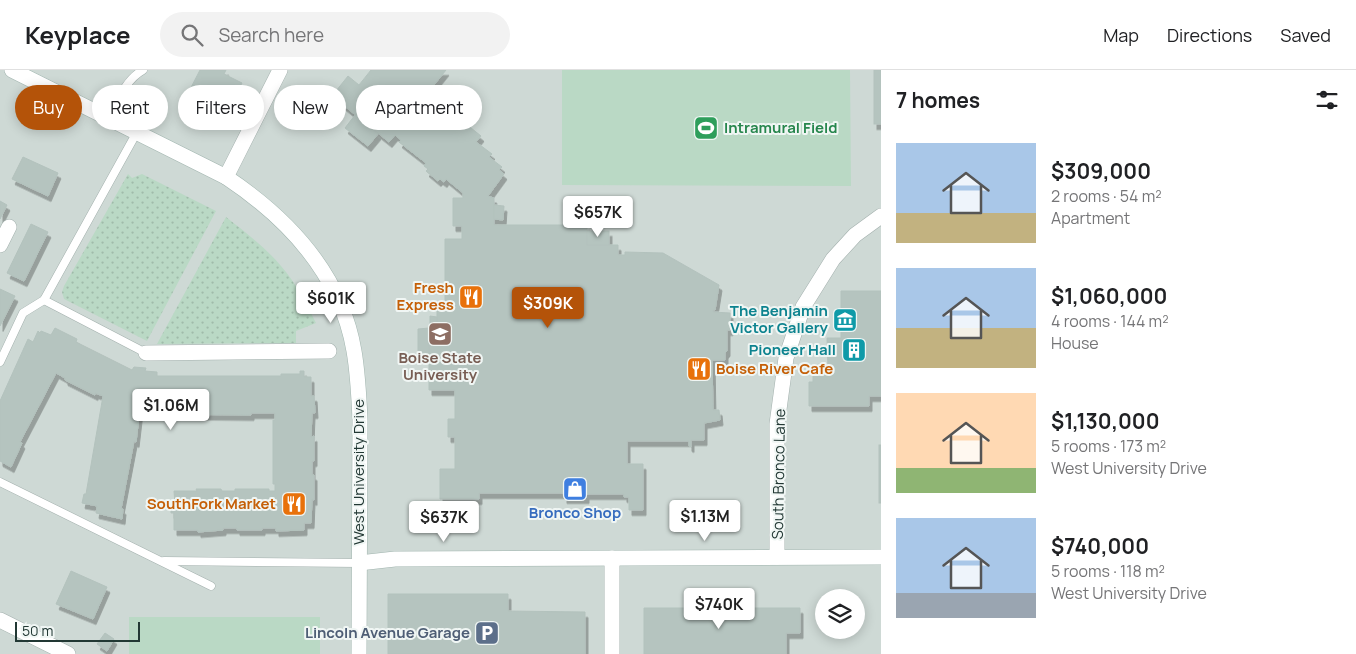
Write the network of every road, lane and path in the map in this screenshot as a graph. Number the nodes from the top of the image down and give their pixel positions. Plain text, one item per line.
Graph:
1 (12, 70) edge
2 (143, 70) edge
3 (280, 70) edge
4 (127, 85) edge
5 (92, 110) edge
6 (133, 130) edge
7 (137, 132) junction
8 (226, 177) junction
9 (881, 216) edge
10 (9, 227) dead end
11 (0, 245) edge
12 (44, 300) junction
13 (329, 351) dead end
14 (146, 353) joint
15 (0, 362) edge
16 (0, 482) edge
17 (777, 557) junction
18 (881, 557) edge
19 (612, 558) junction
20 (162, 561) junction
21 (359, 563) junction
22 (211, 586) dead end
23 (0, 620) edge
24 (68, 654) edge
25 (359, 654) edge
26 (612, 654) edge

1 - 5 street, West University Drive
2 - 4 lane
3 - 8 street
6 - 7 street, West University Drive
7 - 8 street, West University Drive
7 - 12 lane
8 - 21 street, West University Drive
9 - 17 street, South Bronco Lane
10 - 11 street
12 - 14 lane
12 - 15 lane
13 - 14 street
16 - 20 lane
17 - 18 street, West University Drive
17 - 19 street, West University Drive
19 - 21 street, West University Drive
19 - 26 street
20 - 21 lane
20 - 22 lane
21 - 25 street
23 - 24 street

